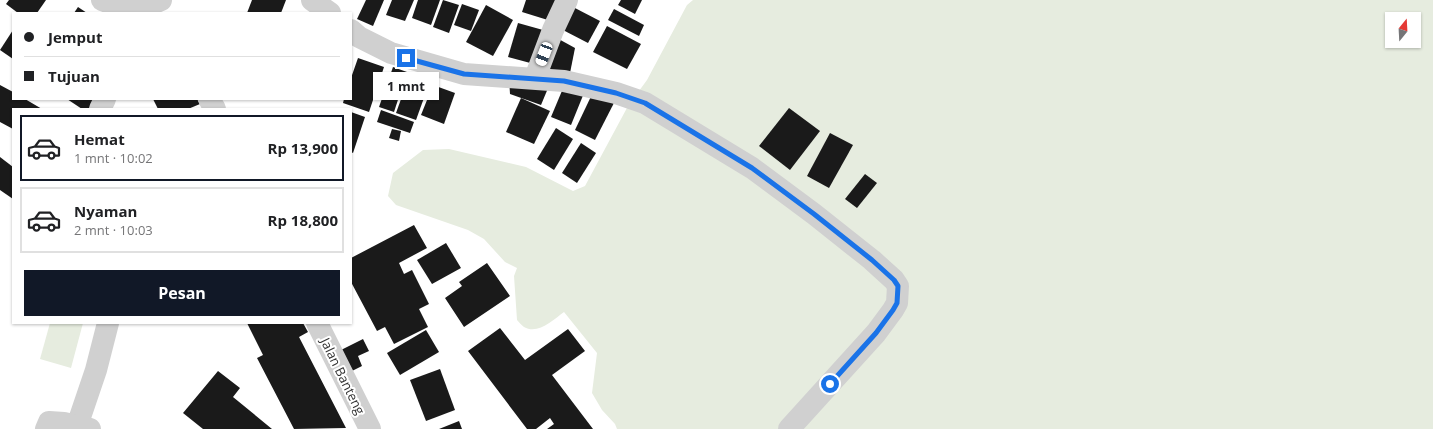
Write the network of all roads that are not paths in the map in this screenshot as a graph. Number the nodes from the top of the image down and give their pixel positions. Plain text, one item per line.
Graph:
1 (102, 0) edge
2 (161, 0) edge
3 (172, 0) edge
4 (312, 0) edge
5 (567, 0) edge
6 (166, 12) edge
7 (329, 12) edge
8 (352, 31) edge
9 (535, 78) junction
10 (108, 324) edge
11 (318, 324) edge
12 (83, 427) edge
13 (46, 429) edge
14 (370, 429) edge
15 (789, 429) edge

1 - 2 street
3 - 6 street
4 - 7 street
5 - 9 street
8 - 9 street
9 - 15 street
10 - 12 street
11 - 14 street, Jalan Banteng
12 - 13 street

